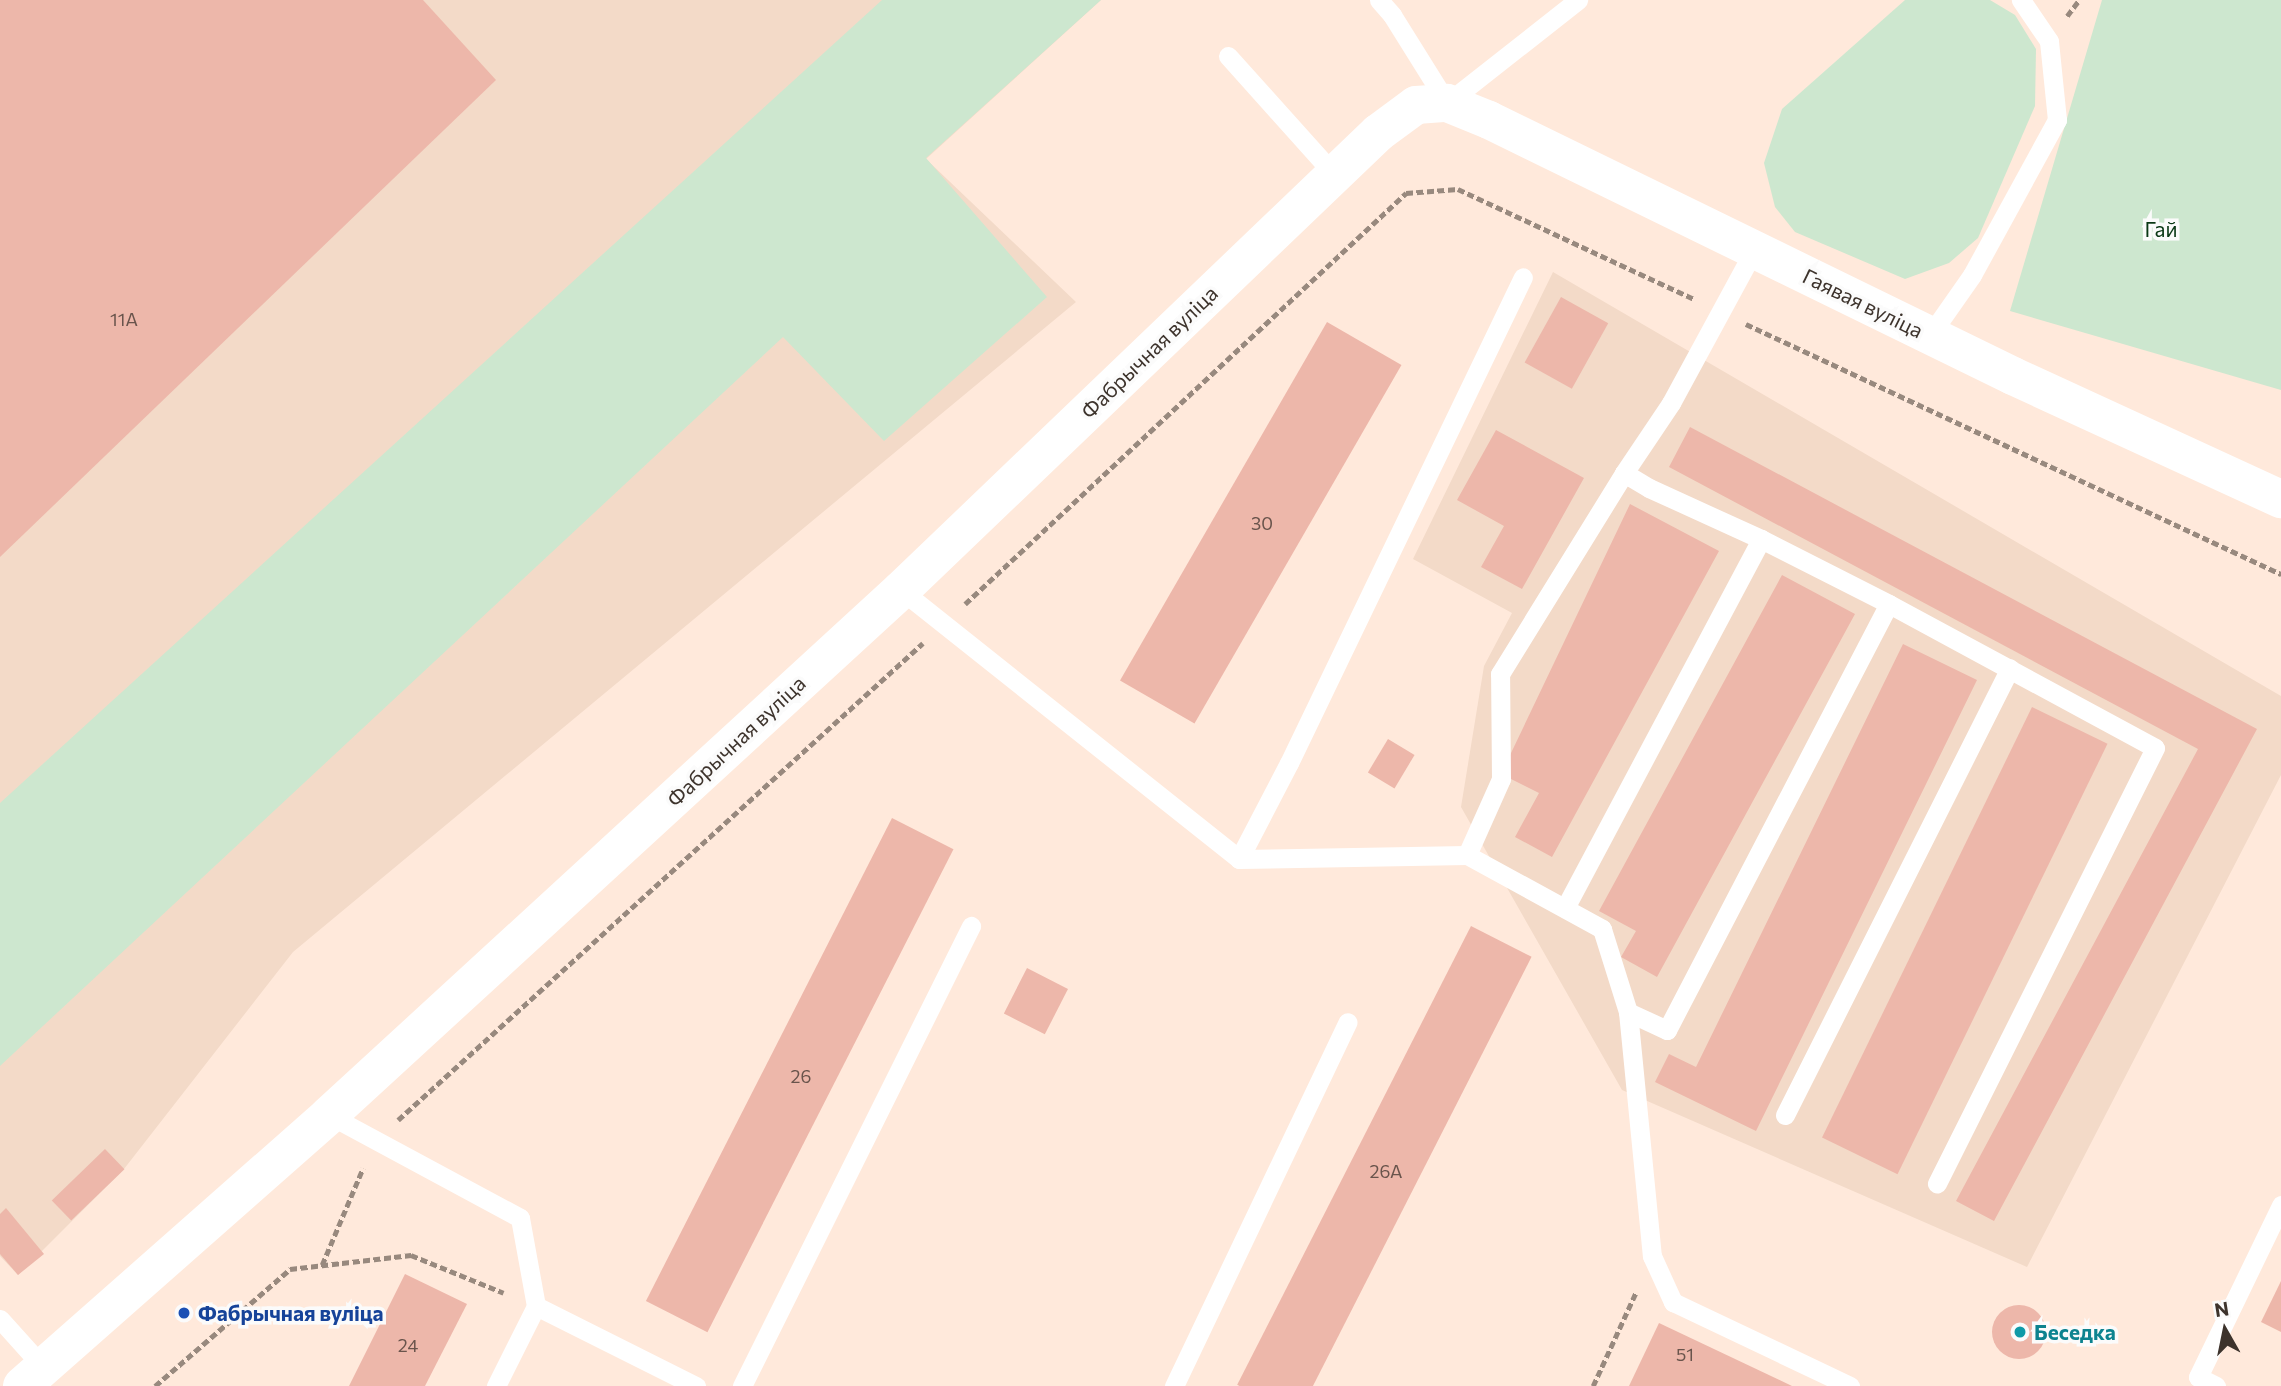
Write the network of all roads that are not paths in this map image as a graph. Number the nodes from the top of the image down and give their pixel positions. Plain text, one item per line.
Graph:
1 (1379, 0) edge
2 (1578, 0) edge
3 (2021, 0) edge
4 (1228, 56) dead end
5 (1447, 103) junction
6 (1334, 174) junction
7 (1754, 250) junction
8 (1523, 277) dead end
9 (1930, 335) junction
10 (1624, 473) junction
11 (2281, 499) edge
12 (1761, 539) junction
13 (901, 590) junction
14 (1889, 604) junction
15 (2010, 668) junction
16 (1467, 855) junction
17 (1239, 859) junction
18 (1564, 908) junction
19 (971, 926) dead end
20 (1628, 1012) junction
21 (1348, 1022) dead end
22 (329, 1115) junction
23 (1785, 1115) dead end
24 (1937, 1184) dead end
25 (2281, 1205) edge
26 (536, 1306) junction
27 (0, 1319) edge
28 (32, 1377) edge
29 (496, 1386) edge
30 (696, 1386) edge
31 (742, 1386) edge
32 (1174, 1386) edge
33 (1850, 1386) edge
34 (2216, 1386) edge

1 - 5 lane
2 - 5 lane
3 - 9 lane
4 - 6 lane
5 - 6 main road, Фабрычная вуліца
5 - 7 main road, Гаявая вуліца
6 - 13 main road, Фабрычная вуліца
7 - 9 main road, Гаявая вуліца
7 - 10 lane
8 - 17 lane
9 - 11 main road, Гаявая вуліца
10 - 12 lane
10 - 16 lane
12 - 14 lane
12 - 18 lane
13 - 17 lane
13 - 22 main road, Фабрычная вуліца
14 - 15 lane
14 - 20 lane
15 - 23 lane
15 - 24 lane
16 - 17 lane
16 - 18 lane
18 - 20 lane
19 - 31 lane
20 - 33 lane
21 - 32 lane
22 - 26 lane
22 - 28 main road, Фабрычная вуліца
25 - 34 lane
26 - 29 lane
26 - 30 lane
27 - 28 lane

